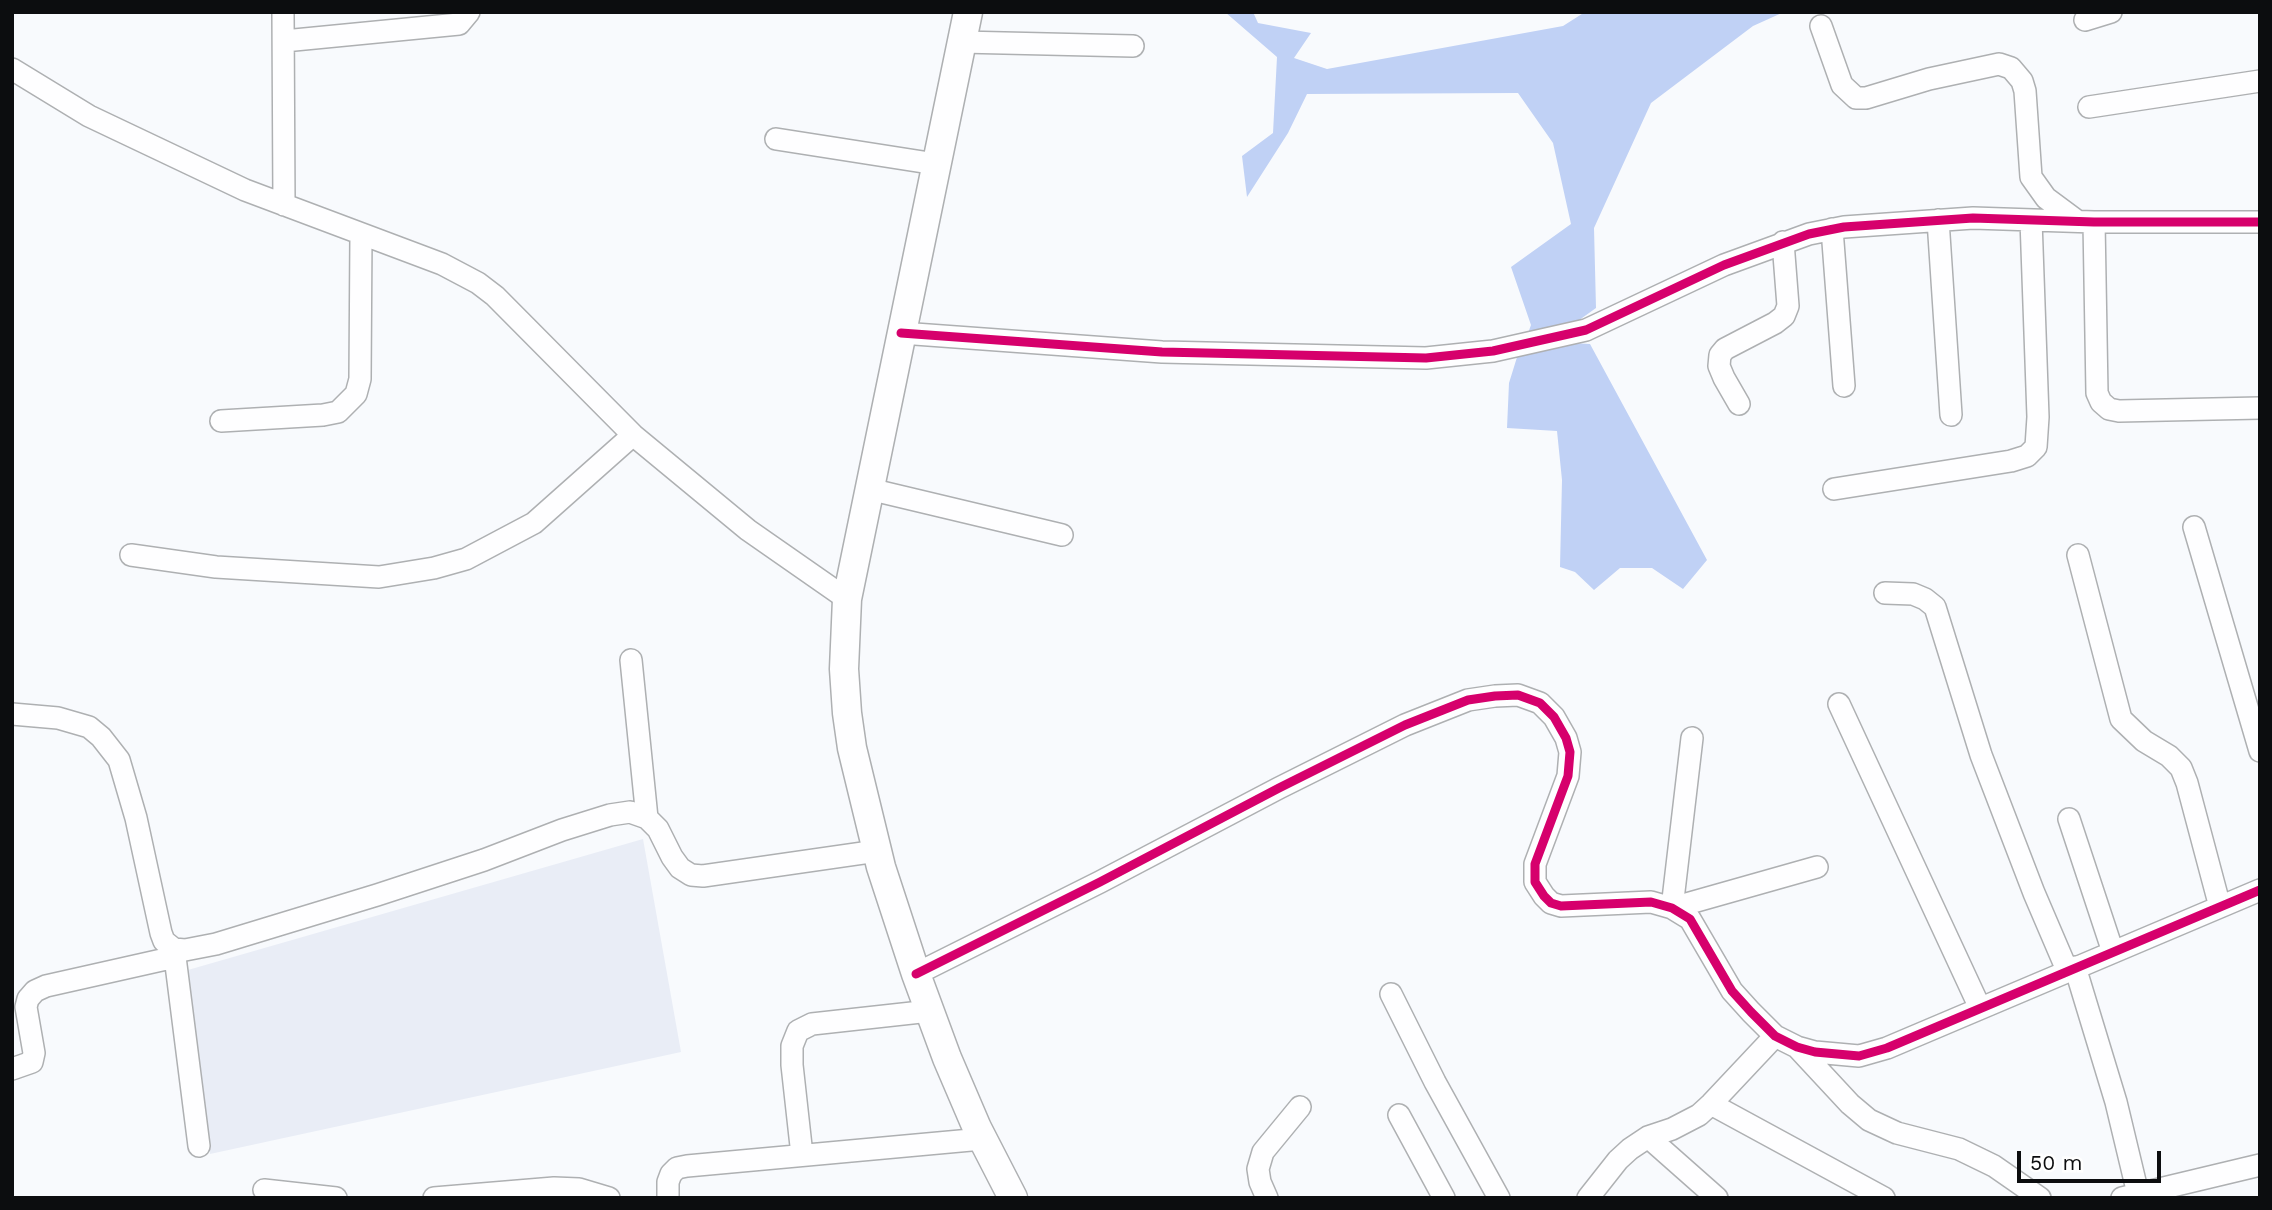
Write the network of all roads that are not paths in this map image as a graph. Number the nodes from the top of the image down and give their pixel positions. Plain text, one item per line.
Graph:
1 (283, 12) edge
2 (469, 12) edge
3 (968, 12) edge
4 (2111, 12) edge
5 (2085, 20) dead end
6 (1821, 26) dead end
7 (284, 41) junction
8 (961, 42) junction
9 (1133, 46) dead end
10 (12, 69) edge
11 (2260, 81) edge
12 (2090, 107) dead end
13 (776, 139) dead end
14 (936, 164) junction
15 (284, 205) junction
16 (1938, 220) junction
17 (2031, 220) junction
18 (2085, 222) junction
19 (2260, 222) edge
20 (1832, 229) junction
21 (361, 234) junction
22 (1783, 242) junction
23 (901, 333) junction
24 (1844, 386) dead end
25 (1738, 404) dead end
26 (2260, 408) edge
27 (1951, 415) dead end
28 (221, 421) dead end
29 (633, 435) junction
30 (869, 489) junction
31 (1833, 489) dead end
32 (2194, 527) dead end
33 (1062, 535) dead end
34 (131, 555) dead end
35 (2078, 555) dead end
36 (1885, 593) dead end
37 (847, 599) junction
38 (631, 660) dead end
39 (1839, 704) dead end
40 (12, 714) edge
41 (1692, 738) dead end
42 (2260, 751) edge
43 (646, 818) junction
44 (2069, 819) dead end
45 (877, 851) junction
46 (1817, 867) dead end
47 (2260, 890) edge
48 (2220, 907) junction
49 (1672, 908) junction
50 (2113, 952) junction
51 (174, 953) junction
52 (2071, 969) junction
53 (916, 974) junction
54 (1391, 994) dead end
55 (1980, 1008) junction
56 (930, 1011) junction
57 (1775, 1036) junction
58 (1797, 1047) junction
59 (12, 1069) edge
60 (1711, 1104) junction
61 (1300, 1107) dead end
62 (1399, 1115) dead end
63 (1647, 1137) junction
64 (982, 1139) junction
65 (198, 1146) dead end
66 (802, 1155) junction
67 (2260, 1165) edge
68 (264, 1190) dead end
69 (2133, 1196) edge
70 (336, 1198) edge
71 (434, 1198) edge
72 (609, 1198) edge
73 (668, 1198) edge
74 (1013, 1198) edge
75 (1267, 1198) edge
76 (1444, 1198) edge
77 (1499, 1198) edge
78 (1588, 1198) edge
79 (1717, 1198) edge
80 (1884, 1198) edge
81 (2040, 1198) edge

1 - 7 street
2 - 7 street
3 - 8 street
4 - 5 street
6 - 18 street
7 - 15 street
8 - 9 street
8 - 14 street
10 - 15 street
11 - 12 street
13 - 14 street
14 - 23 street
15 - 21 street
16 - 17 street
16 - 20 street
16 - 27 street
17 - 18 street
17 - 31 street
18 - 19 street
18 - 26 street
20 - 22 street
20 - 24 street
21 - 28 street
21 - 29 street
22 - 23 street
22 - 25 street
23 - 30 street
29 - 34 street
29 - 37 street
30 - 33 street
30 - 37 street
32 - 42 street
35 - 48 street
36 - 52 street
37 - 45 street
38 - 43 street
39 - 55 street
40 - 51 street
41 - 49 street
43 - 45 street
43 - 51 street
44 - 50 street
45 - 53 street
46 - 49 street
47 - 48 street
48 - 50 street
49 - 53 street
49 - 57 street
50 - 52 street
51 - 59 street
51 - 65 street
52 - 55 street
52 - 69 street
53 - 56 street
54 - 77 street
55 - 58 street
56 - 64 street
56 - 66 street
57 - 58 street
57 - 60 street
58 - 81 street
60 - 63 street
60 - 80 street
61 - 75 street
62 - 76 street
63 - 78 street
63 - 79 street
64 - 66 street
64 - 74 street
66 - 73 street
67 - 69 street
68 - 70 street
71 - 72 street

